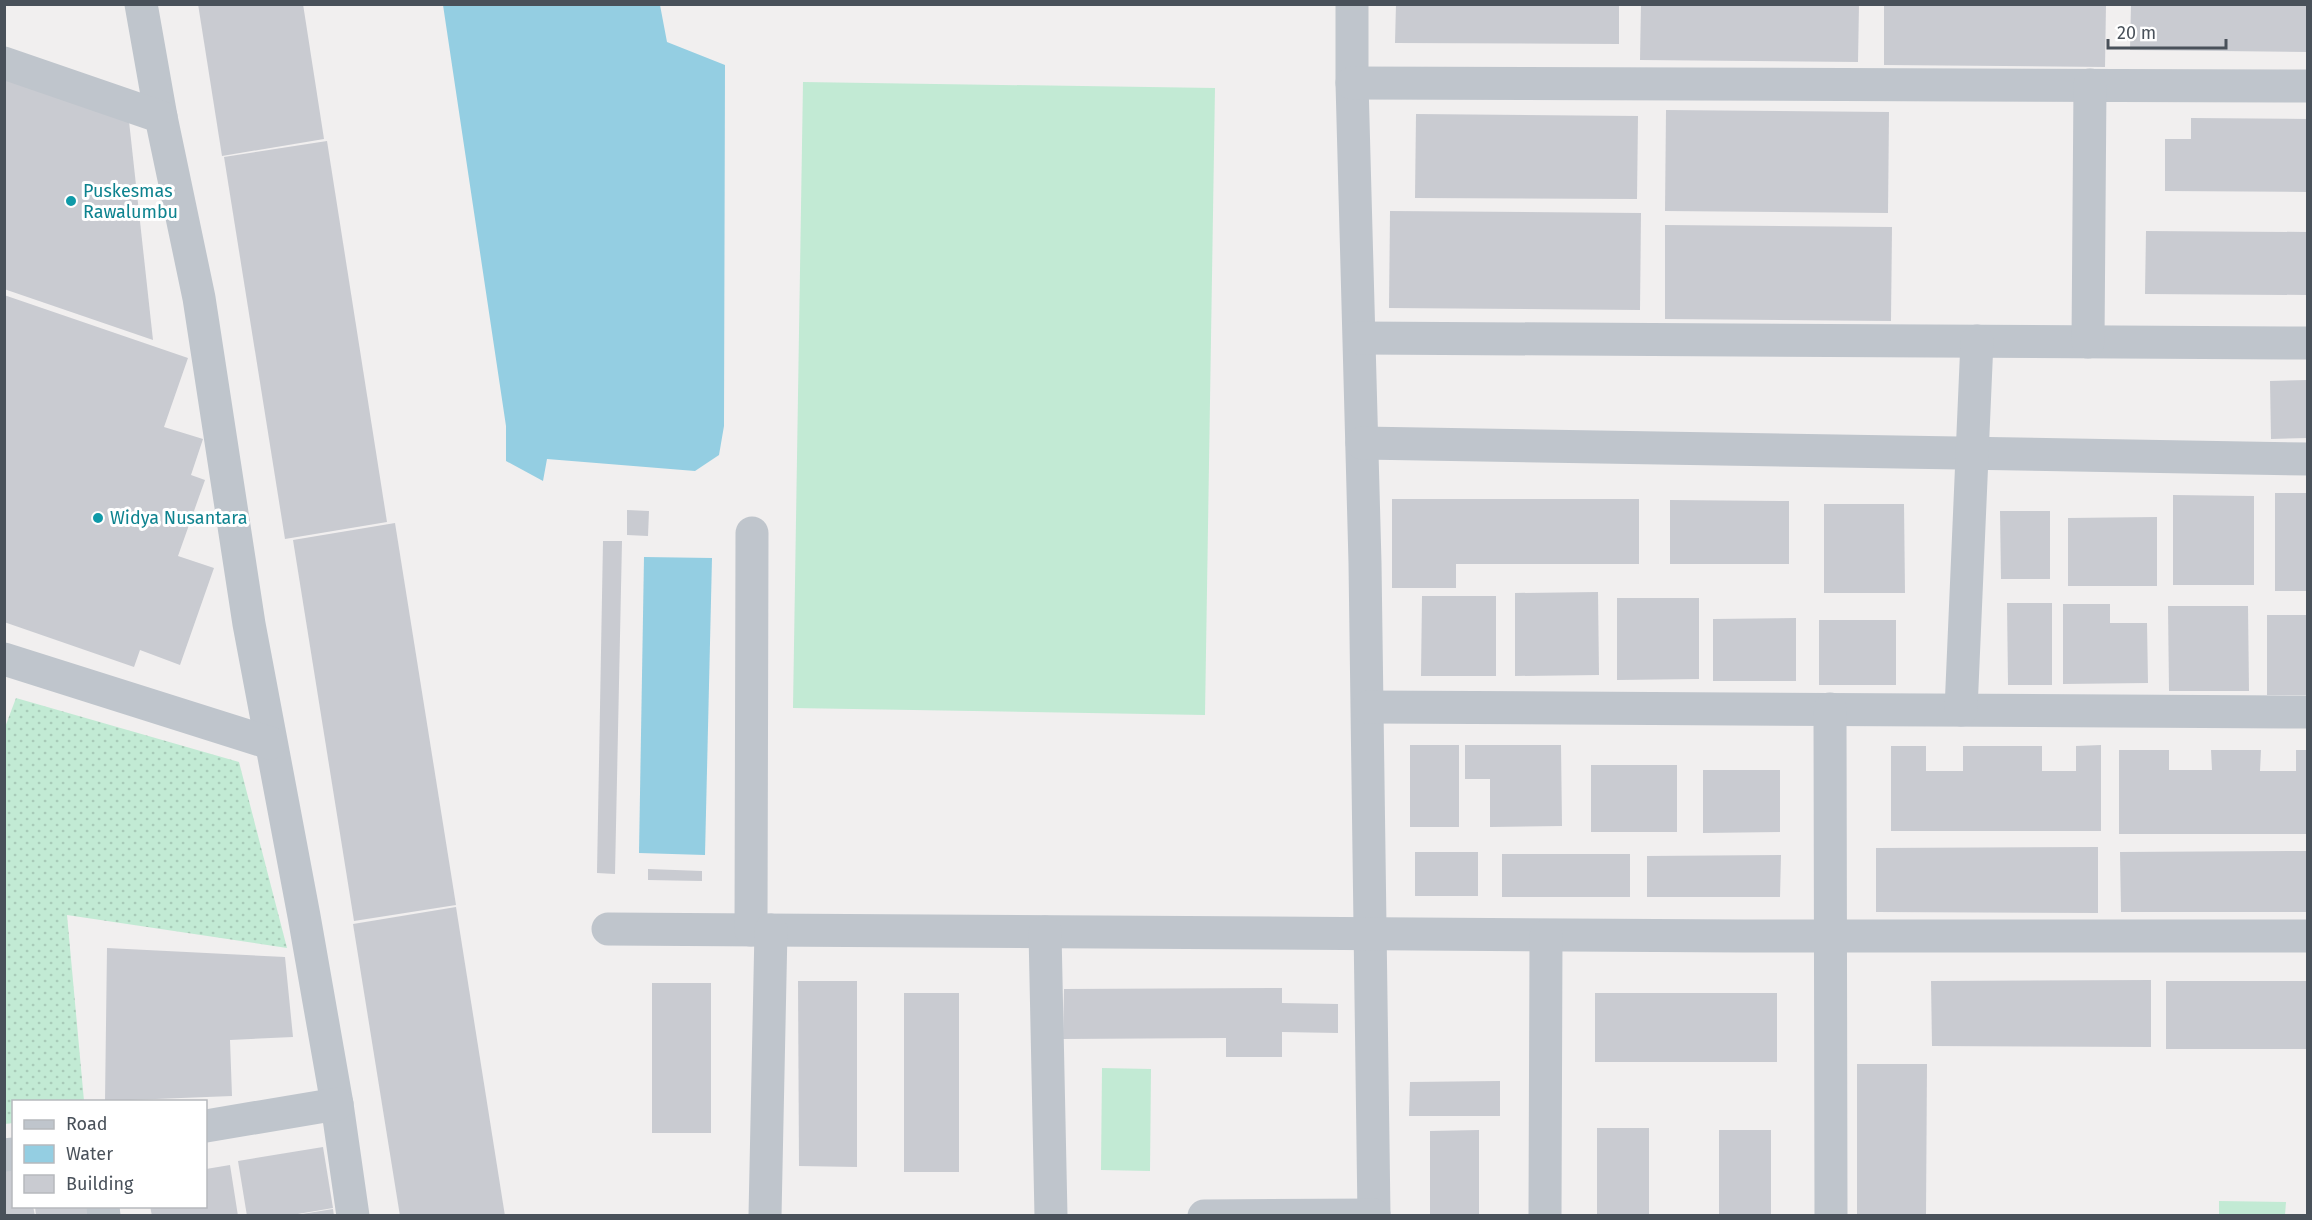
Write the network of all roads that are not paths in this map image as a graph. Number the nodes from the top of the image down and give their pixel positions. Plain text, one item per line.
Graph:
1 (141, 4) edge
2 (1352, 4) edge
3 (4, 63) edge
4 (1352, 82) junction
5 (2090, 85) junction
6 (2307, 86) edge
7 (161, 117) junction
8 (1359, 338) junction
9 (1977, 342) junction
10 (2088, 342) junction
11 (2307, 343) edge
12 (1362, 443) junction
13 (1972, 454) junction
14 (2307, 459) edge
15 (752, 533) dead end
16 (4, 659) edge
17 (1368, 707) junction
18 (1830, 709) junction
19 (1961, 710) junction
20 (2307, 712) edge
21 (270, 743) junction
22 (608, 929) dead end
23 (761, 930) junction
24 (1045, 932) junction
25 (1370, 934) junction
26 (1546, 936) junction
27 (2307, 936) edge
28 (1830, 937) junction
29 (337, 1104) junction
30 (207, 1126) edge
31 (353, 1215) edge
32 (765, 1215) edge
33 (1051, 1215) edge
34 (1204, 1215) edge
35 (1374, 1215) edge
36 (1545, 1215) edge
37 (1831, 1215) edge

1 - 7 street
2 - 4 street
3 - 7 street
4 - 5 street
4 - 8 street
5 - 6 street
5 - 10 street
7 - 21 street
8 - 9 street
8 - 12 street
9 - 10 street
9 - 13 street
10 - 11 street
12 - 13 street
12 - 17 street
13 - 14 street
13 - 19 street
15 - 23 street
16 - 21 street
17 - 18 street
17 - 25 street
18 - 19 street
18 - 28 street
19 - 20 street
21 - 29 street
22 - 23 street
23 - 24 street
23 - 32 street
24 - 25 street
24 - 33 street
25 - 26 street
25 - 35 street
26 - 28 street
26 - 36 street
27 - 28 street
28 - 37 street
29 - 30 street
29 - 31 street
34 - 35 street

